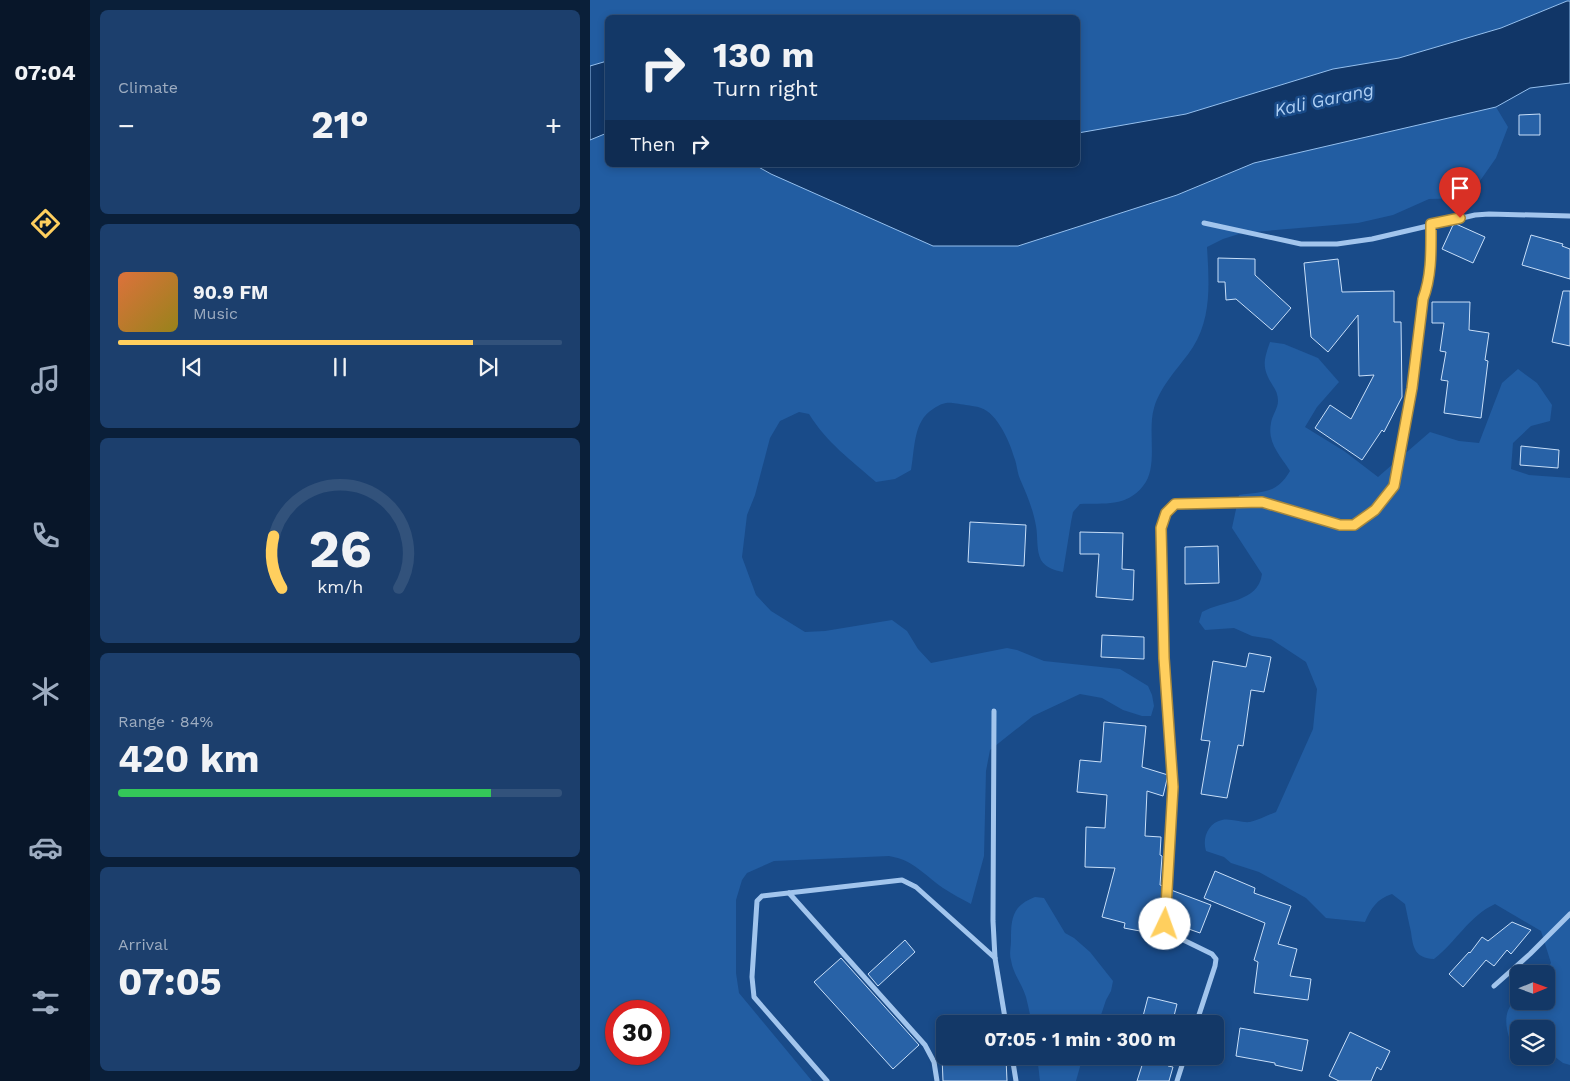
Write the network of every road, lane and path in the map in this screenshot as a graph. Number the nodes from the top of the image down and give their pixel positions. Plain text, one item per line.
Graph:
1 (1570, 216) edge
2 (1204, 223) dead end
3 (1431, 224) junction
4 (994, 711) dead end
5 (789, 893) junction
6 (1570, 914) edge
7 (995, 958) junction
8 (1494, 986) dead end
9 (1004, 1015) edge
10 (1199, 1015) edge
11 (1013, 1065) edge
12 (1183, 1065) edge
13 (827, 1081) edge
14 (937, 1081) edge
15 (1016, 1081) edge
16 (1177, 1081) edge

1 - 3 street
2 - 3 street
3 - 10 street
4 - 7 street
5 - 7 street
5 - 13 street
5 - 14 street
6 - 8 street
7 - 9 street
11 - 15 street
12 - 16 street

